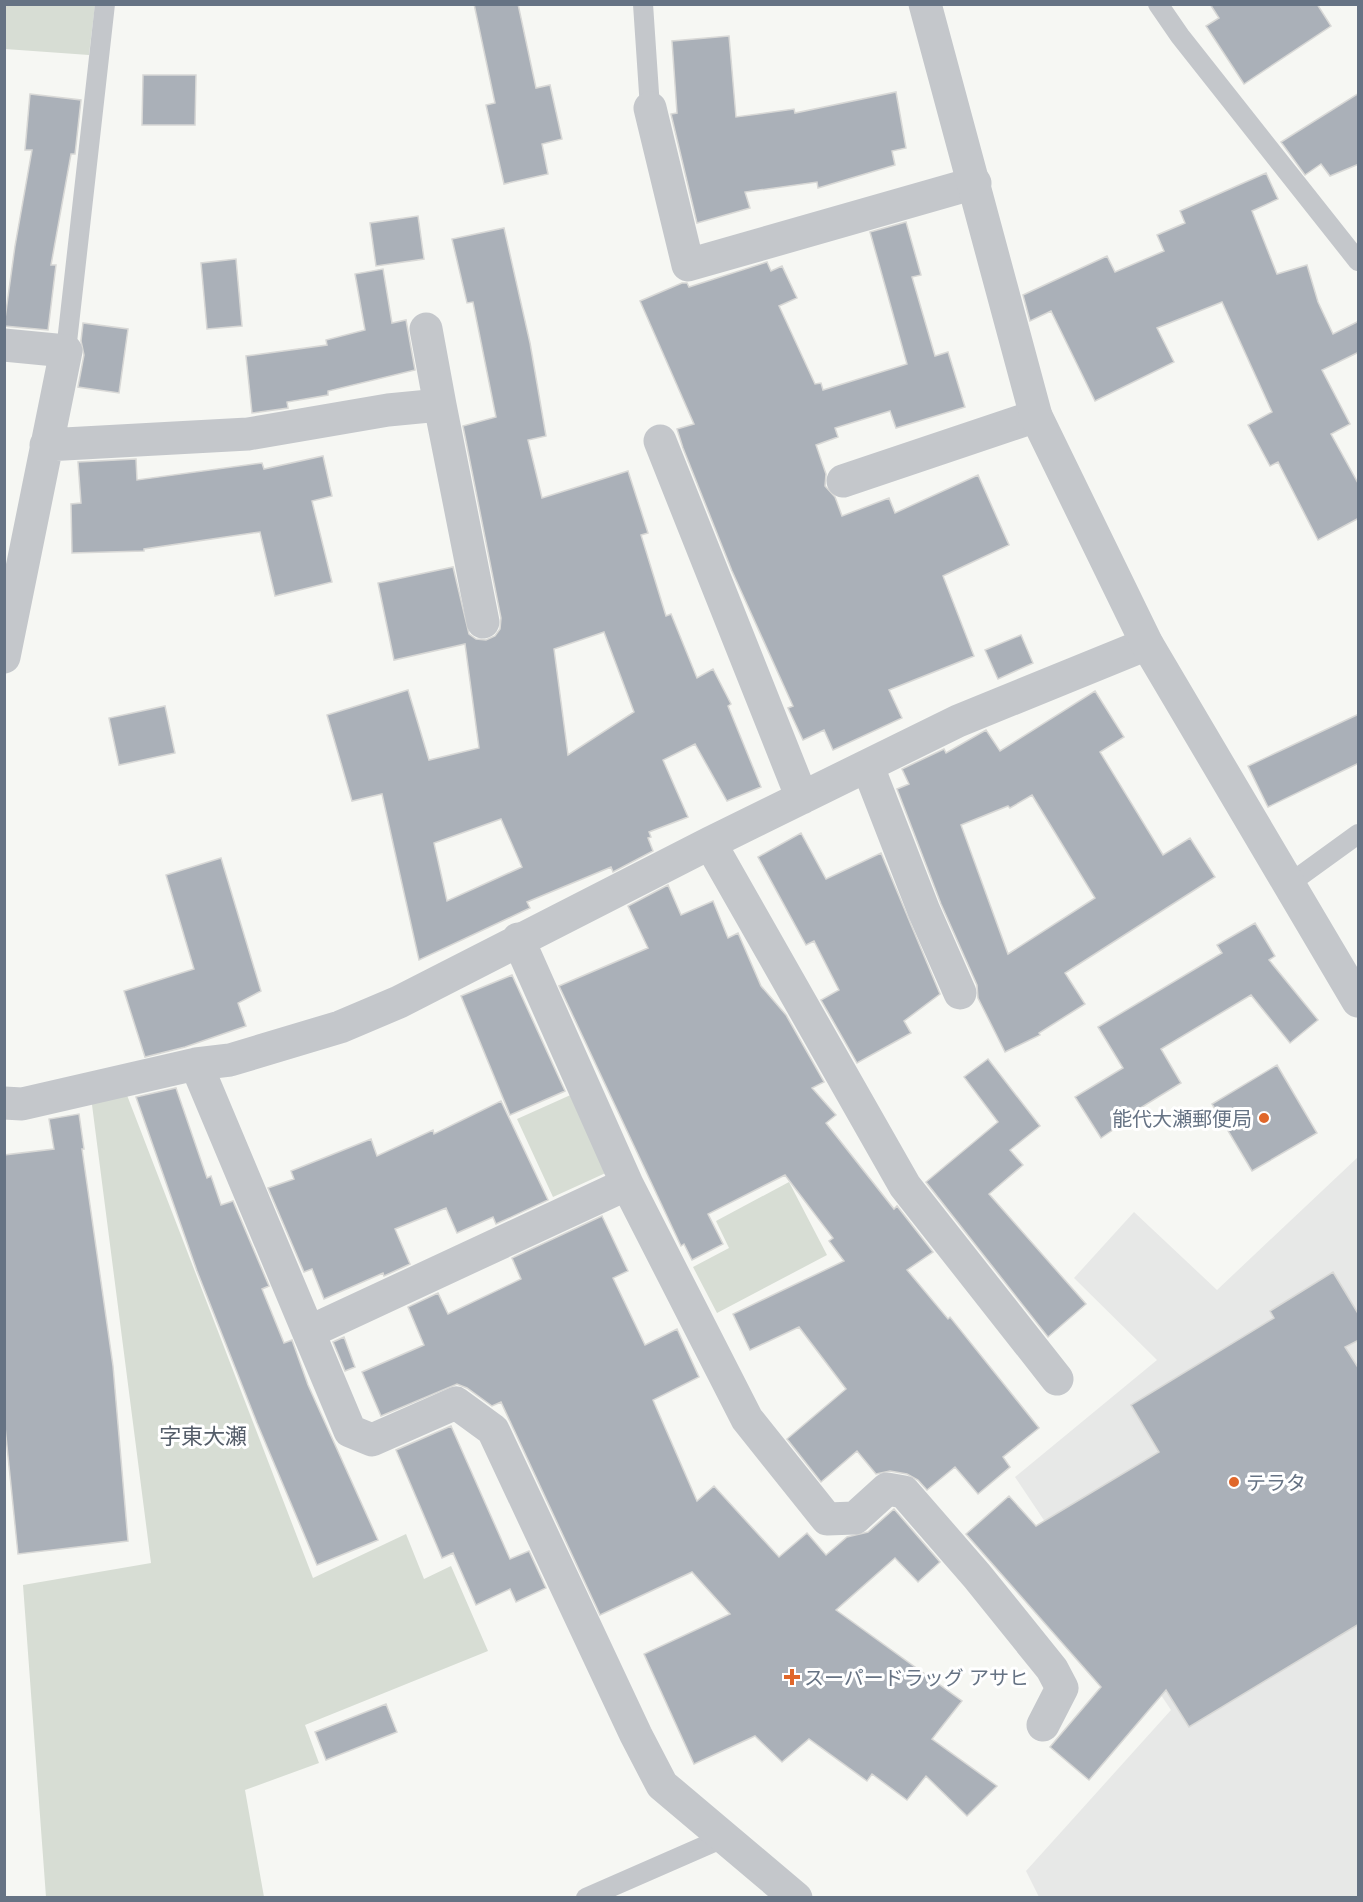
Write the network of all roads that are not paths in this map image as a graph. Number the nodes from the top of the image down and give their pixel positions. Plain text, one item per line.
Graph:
1 (105, 4) edge
2 (644, 4) edge
3 (926, 4) edge
4 (1158, 4) edge
5 (650, 108) joint
6 (975, 183) junction
7 (1359, 261) edge
8 (426, 329) dead end
9 (4, 345) edge
10 (66, 351) junction
11 (440, 405) junction
12 (1036, 416) junction
13 (660, 441) dead end
14 (46, 445) junction
15 (843, 481) dead end
16 (483, 622) dead end
17 (1147, 644) junction
18 (4, 657) edge
19 (868, 767) junction
20 (802, 798) junction
21 (1359, 834) edge
22 (710, 843) junction
23 (1289, 884) junction
24 (518, 939) junction
25 (1354, 983) edge
26 (960, 993) dead end
27 (196, 1064) junction
28 (4, 1104) edge
29 (627, 1184) junction
30 (309, 1332) junction
31 (1057, 1378) dead end
32 (1043, 1725) dead end
33 (723, 1838) junction
34 (586, 1898) edge
35 (796, 1898) edge

1 - 10 lane
2 - 5 lane
3 - 6 street
4 - 7 lane
5 - 6 street
6 - 12 street
8 - 11 street
9 - 10 street
10 - 14 street
11 - 14 street
11 - 16 street
12 - 15 street
12 - 17 street
13 - 20 street
14 - 18 street
17 - 19 street
17 - 23 street
19 - 20 street
19 - 26 street
20 - 22 street
21 - 23 lane
22 - 24 street
22 - 31 street
23 - 25 street
24 - 27 street
24 - 29 street
27 - 28 street
27 - 30 street
29 - 30 street
29 - 32 street
30 - 33 street
33 - 34 lane
33 - 35 street

